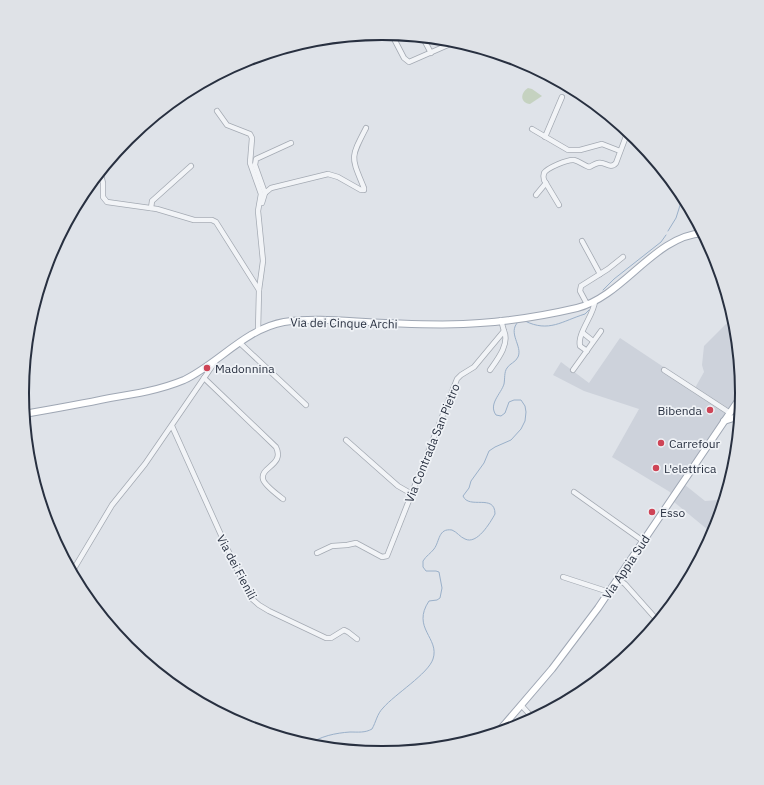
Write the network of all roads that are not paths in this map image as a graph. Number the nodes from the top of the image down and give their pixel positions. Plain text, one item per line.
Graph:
1 (394, 40) edge
2 (426, 43) edge
3 (447, 46) edge
4 (431, 53) junction
5 (562, 96) dead end
6 (217, 111) dead end
7 (366, 128) dead end
8 (532, 129) dead end
9 (544, 137) junction
10 (626, 137) edge
11 (291, 143) dead end
12 (620, 151) junction
13 (191, 166) dead end
14 (102, 178) edge
15 (546, 182) junction
16 (265, 193) junction
17 (536, 196) dead end
18 (559, 205) dead end
19 (151, 208) junction
20 (258, 216) junction
21 (698, 234) edge
22 (582, 241) dead end
23 (623, 257) dead end
24 (600, 274) junction
25 (259, 290) junction
26 (595, 301) junction
27 (587, 304) junction
28 (501, 320) junction
29 (258, 331) junction
30 (504, 331) junction
31 (601, 331) dead end
32 (583, 333) junction
33 (593, 342) junction
34 (240, 343) junction
35 (587, 351) junction
36 (218, 358) junction
37 (490, 370) dead end
38 (574, 370) dead end
39 (664, 370) dead end
40 (204, 378) junction
41 (306, 405) dead end
42 (734, 405) edge
43 (731, 410) junction
44 (734, 410) edge
45 (30, 413) edge
46 (734, 418) edge
47 (724, 421) junction
48 (172, 426) junction
49 (346, 440) dead end
50 (574, 492) dead end
51 (412, 494) junction
52 (283, 499) dead end
53 (643, 541) junction
54 (317, 552) dead end
55 (75, 567) edge
56 (563, 577) dead end
57 (618, 579) junction
58 (609, 592) junction
59 (654, 617) edge
60 (357, 639) dead end
61 (521, 705) junction
62 (529, 713) edge
63 (506, 723) edge

1 - 4 street
2 - 4 street
3 - 4 street
5 - 9 street
6 - 20 street
7 - 16 street
8 - 9 street
9 - 12 street
10 - 12 street
11 - 16 street
12 - 15 street
13 - 19 street
14 - 19 street
15 - 17 street
15 - 18 street
16 - 20 street
19 - 25 street
20 - 25 street
21 - 26 main road, Via dei Cinque Archi
22 - 24 street
23 - 24 street
24 - 27 street
25 - 29 street
26 - 27 main road, Via dei Cinque Archi
26 - 32 street
27 - 28 main road, Via dei Cinque Archi
28 - 29 main road, Via dei Cinque Archi
28 - 30 street
29 - 34 main road, Via dei Cinque Archi
30 - 37 street
30 - 51 street, Via Contrada San Pietro
31 - 33 street
32 - 33 street
32 - 35 street
33 - 35 street
34 - 36 main road, Via dei Cinque Archi
34 - 41 street
35 - 38 street
36 - 40 street
36 - 45 main road, Via dei Cinque Archi
39 - 43 street
40 - 48 street
40 - 52 street
42 - 43 main road, Via Appia Sud
43 - 44 main road
43 - 47 main road, Via Appia Sud
46 - 47 main road
47 - 53 main road, Via Appia Sud
48 - 55 street
48 - 60 street, Via dei Fienili
49 - 51 street
50 - 53 street
51 - 54 street, Via Contrada San Pietro
53 - 57 main road, Via Appia Sud
56 - 58 street
57 - 58 main road, Via Appia Sud
57 - 59 street
58 - 61 main road, Via Appia Sud
61 - 62 street
61 - 63 main road, Via Appia Sud

